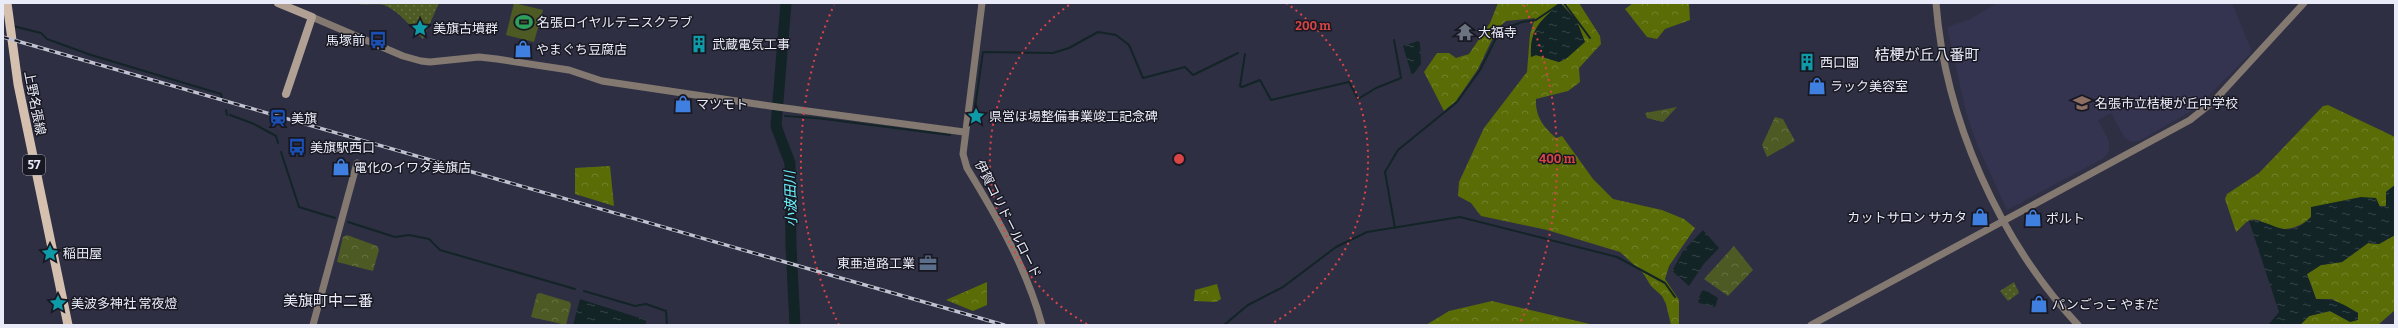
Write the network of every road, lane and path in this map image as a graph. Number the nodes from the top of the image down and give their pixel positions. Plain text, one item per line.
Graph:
1 (7, 3) edge
2 (278, 3) edge
3 (982, 3) edge
4 (1936, 3) edge
5 (2304, 3) edge
6 (312, 17) junction
7 (286, 94) dead end
8 (964, 132) junction
9 (357, 163) dead end
10 (2005, 221) junction
11 (68, 325) edge
12 (313, 325) edge
13 (1042, 325) edge
14 (1811, 325) edge
15 (2078, 325) edge

1 - 11 main road, 上野名張線 / 57
2 - 6 main road
3 - 8 street, 伊賀コリドールロード
4 - 10 street
5 - 10 street
6 - 7 main road
6 - 8 street
8 - 13 street, 伊賀コリドールロード
9 - 12 street
10 - 14 street
10 - 15 street

